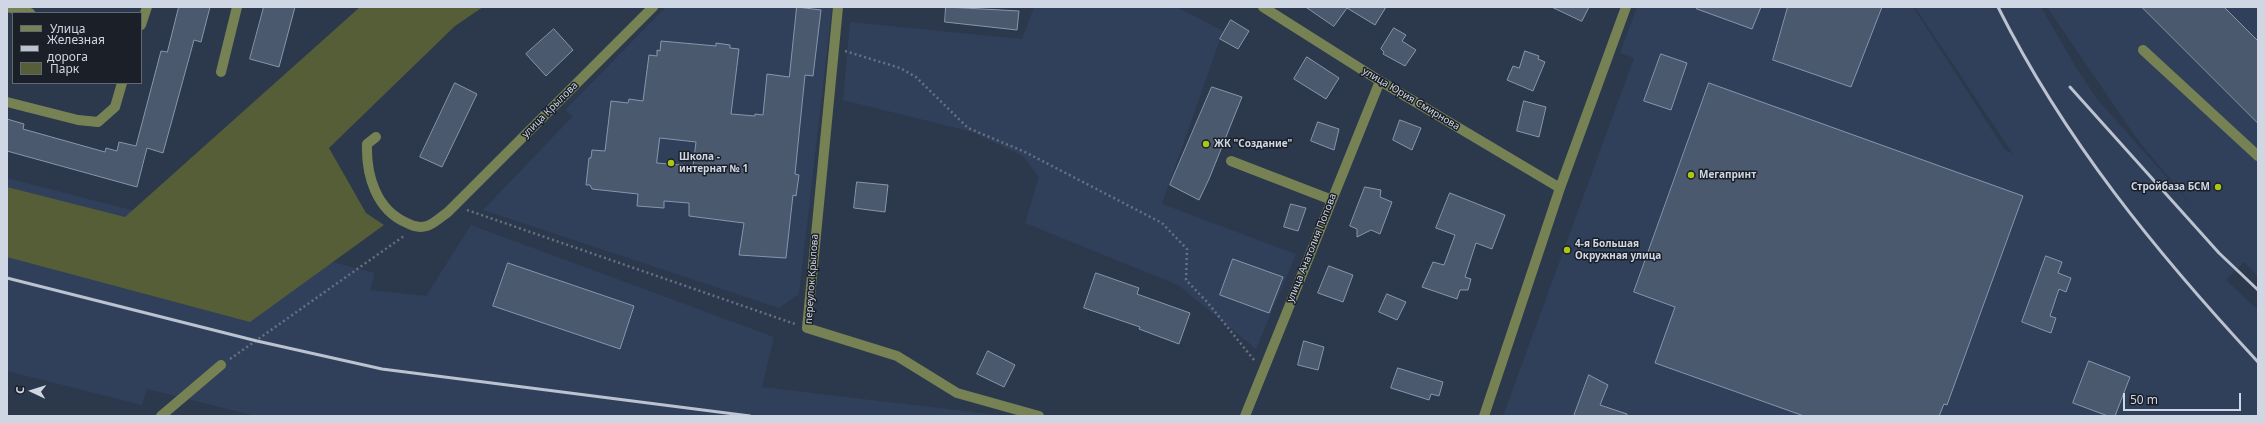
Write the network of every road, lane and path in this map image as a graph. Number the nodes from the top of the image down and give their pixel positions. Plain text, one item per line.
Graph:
1 (7, 7) edge
2 (147, 7) edge
3 (237, 7) edge
4 (653, 7) edge
5 (838, 7) edge
6 (1263, 7) edge
7 (1626, 7) edge
8 (1278, 11) edge
9 (26, 12) edge
10 (142, 22) edge
11 (835, 48) junction
12 (2143, 50) dead end
13 (221, 72) dead end
14 (1380, 81) junction
15 (122, 84) edge
16 (7, 102) edge
17 (376, 137) dead end
18 (2258, 156) edge
19 (1231, 161) dead end
20 (1560, 188) junction
21 (1332, 200) junction
22 (451, 209) junction
23 (416, 228) junction
24 (807, 328) junction
25 (221, 365) joint
26 (1262, 371) junction
27 (161, 416) edge
28 (1039, 416) edge
29 (1245, 416) edge
30 (1484, 416) edge

1 - 9 street
2 - 10 street
3 - 13 street
4 - 22 street, улица Крылова
5 - 11 street, переулок Крылова
6 - 8 street, улица Юрия Смирнова
7 - 20 street
8 - 14 street, улица Юрия Смирнова
11 - 24 street, переулок Крылова
11 - 26 path
12 - 18 street
14 - 20 street, улица Юрия Смирнова
14 - 21 street, улица Анатолия Попова
15 - 16 street
17 - 23 street
19 - 21 street
20 - 30 street
21 - 26 street, улица Анатолия Попова
22 - 23 street, улица Крылова
22 - 24 path
23 - 25 path
24 - 28 street, переулок Крылова
25 - 27 street
26 - 29 street, улица Анатолия Попова

